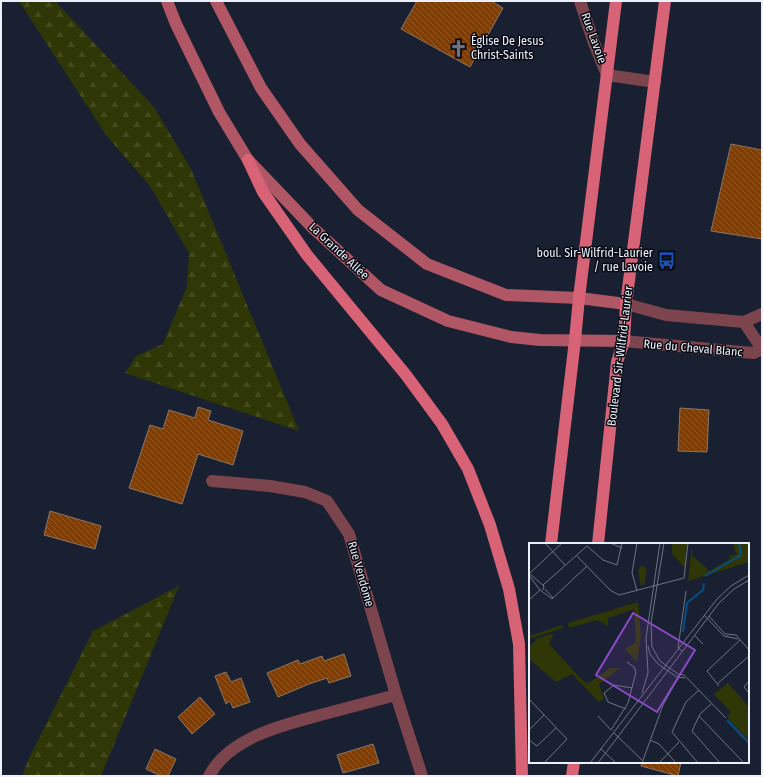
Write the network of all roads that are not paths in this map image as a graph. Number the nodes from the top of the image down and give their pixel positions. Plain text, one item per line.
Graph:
1 (167, 1) edge
2 (216, 1) edge
3 (580, 1) edge
4 (616, 1) edge
5 (665, 1) edge
6 (607, 75) junction
7 (655, 82) junction
8 (248, 160) junction
9 (579, 298) junction
10 (626, 304) junction
11 (762, 314) edge
12 (744, 322) junction
13 (576, 340) junction
14 (624, 341) junction
15 (762, 349) edge
16 (212, 481) dead end
17 (552, 543) edge
18 (598, 543) edge
19 (396, 695) junction
20 (529, 733) edge
21 (574, 763) edge
22 (209, 776) edge
23 (422, 776) edge
24 (523, 776) edge
25 (572, 776) edge

1 - 8 street, La Grande Allée
2 - 9 street
3 - 6 street, Rue Lavoie
4 - 6 main road
5 - 7 main road, Boulevard Sir-Wilfrid-Laurier
6 - 7 street, Rue Lavoie
6 - 9 main road
7 - 10 main road, Boulevard Sir-Wilfrid-Laurier
8 - 13 street, La Grande Allée
8 - 24 main road
9 - 10 street
9 - 13 main road
10 - 12 street
10 - 14 main road, Boulevard Sir-Wilfrid-Laurier
11 - 12 street
12 - 15 street
13 - 14 street, La Grande Allée
13 - 17 main road
14 - 15 street, Rue du Cheval Blanc
14 - 18 main road, Boulevard Sir-Wilfrid-Laurier
16 - 19 street, Rue Vendôme
19 - 22 street
19 - 23 street, Rue Vendôme
20 - 24 main road
21 - 25 main road

